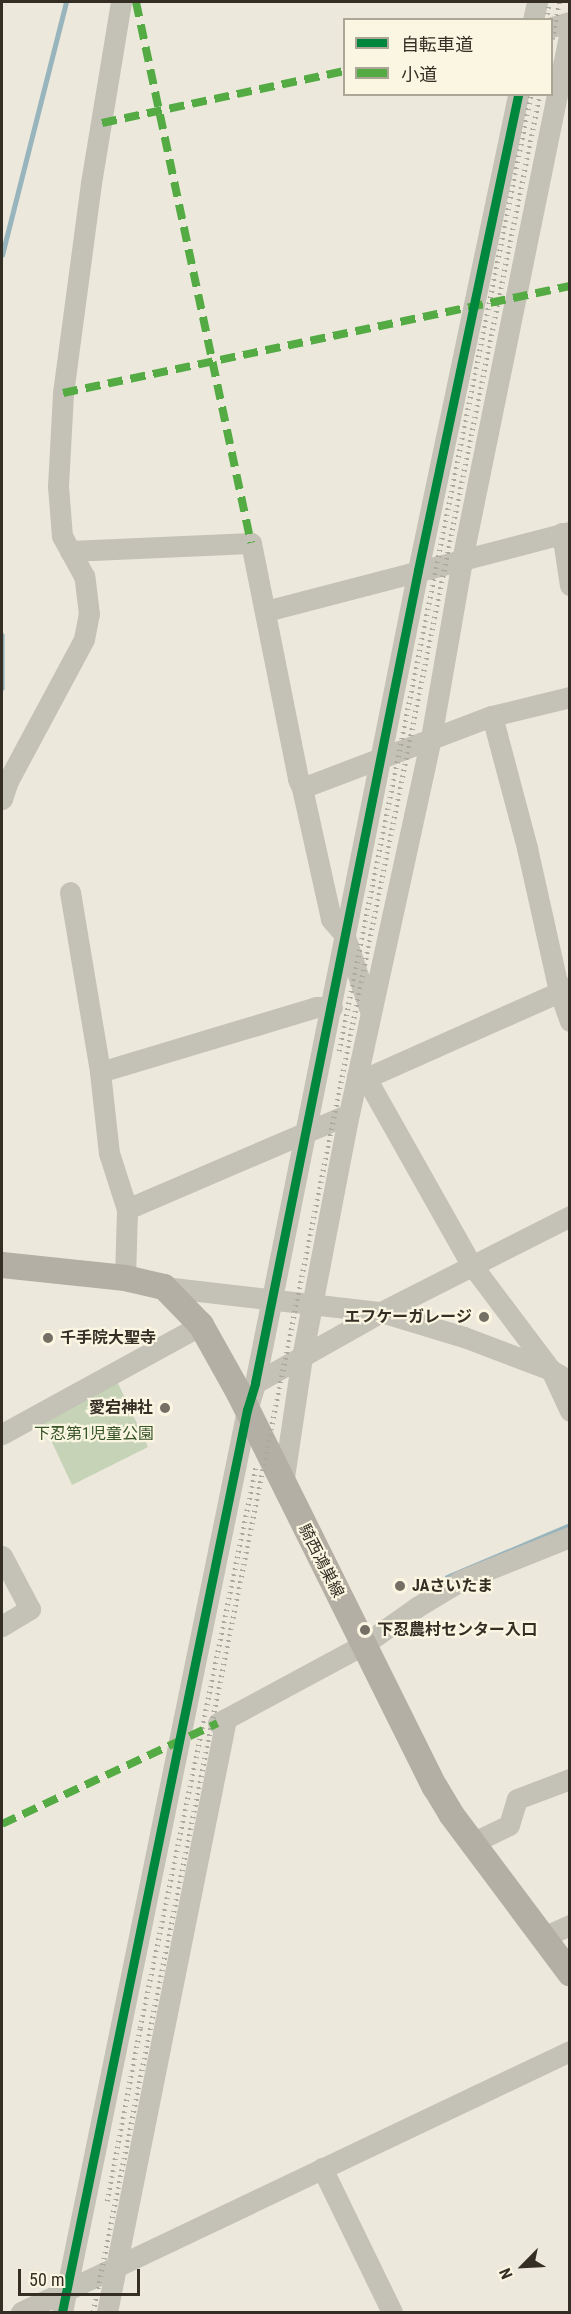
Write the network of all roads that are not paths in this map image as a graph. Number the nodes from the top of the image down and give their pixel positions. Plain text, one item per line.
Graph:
1 (121, 2) edge
2 (537, 2) edge
3 (533, 18) edge
4 (570, 22) edge
5 (553, 27) edge
6 (570, 31) edge
7 (518, 96) edge
8 (566, 533) edge
9 (70, 551) junction
10 (462, 560) junction
11 (418, 570) junction
12 (570, 585) edge
13 (266, 611) junction
14 (570, 697) edge
15 (492, 716) junction
16 (431, 738) junction
17 (381, 760) junction
18 (302, 788) junction
19 (2, 799) edge
20 (70, 892) dead end
21 (344, 934) junction
22 (564, 989) edge
23 (332, 1007) junction
24 (371, 1012) junction
25 (570, 1021) edge
26 (100, 1072) junction
27 (362, 1077) junction
28 (350, 1114) junction
29 (304, 1132) junction
30 (127, 1209) junction
31 (570, 1216) edge
32 (471, 1264) junction
33 (2, 1265) edge
34 (125, 1278) junction
35 (164, 1287) junction
36 (272, 1299) junction
37 (313, 1303) junction
38 (381, 1312) junction
39 (201, 1325) junction
40 (302, 1357) junction
41 (551, 1370) junction
42 (570, 1381) edge
43 (255, 1383) junction
44 (247, 1410) junction
45 (570, 1411) edge
46 (2, 1434) edge
47 (283, 1484) junction
48 (570, 1538) edge
49 (2, 1560) edge
50 (2, 1626) edge
51 (361, 1640) junction
52 (570, 1779) edge
53 (472, 1843) junction
54 (570, 1926) edge
55 (543, 1937) junction
56 (570, 1973) edge
57 (570, 2051) edge
58 (322, 2168) junction
59 (116, 2267) junction
60 (66, 2291) junction
61 (108, 2311) edge
62 (21, 2313) edge
63 (62, 2313) edge
64 (392, 2313) edge

1 - 9 street
2 - 3 street
4 - 5 street
6 - 10 street
7 - 11 street
8 - 10 street
8 - 12 street
9 - 13 street
9 - 19 street
10 - 11 street
10 - 16 street
11 - 13 street
11 - 17 street
13 - 18 street
14 - 15 street
15 - 16 street
15 - 22 street
16 - 17 street
16 - 24 street
17 - 18 street
17 - 21 street
18 - 21 street
20 - 26 street
21 - 23 street
21 - 24 street
22 - 25 street
22 - 27 street
23 - 26 street
23 - 29 street
24 - 27 street
26 - 30 street
27 - 28 street
27 - 32 street
28 - 29 street
28 - 37 street
29 - 30 street
29 - 36 street
30 - 34 street
31 - 32 street
32 - 38 street
32 - 41 street
33 - 34 main road
34 - 35 main road
35 - 36 street
35 - 39 main road, 騎西鴻巣線
36 - 37 street
36 - 43 street
37 - 38 street
37 - 40 street
38 - 40 street
38 - 41 street
39 - 44 main road, 騎西鴻巣線
39 - 46 street
40 - 43 street
40 - 47 street
41 - 42 street
41 - 45 street
43 - 44 street
44 - 47 main road, 騎西鴻巣線
44 - 60 street
47 - 51 main road, 騎西鴻巣線
48 - 51 street
49 - 50 street
51 - 53 main road, 騎西鴻巣線
51 - 59 street
52 - 53 street
53 - 55 main road, 騎西鴻巣線
54 - 55 street
55 - 56 main road, 騎西鴻巣線
57 - 58 street
58 - 59 street
58 - 64 street
59 - 60 street
59 - 61 street
60 - 62 street
60 - 63 street

